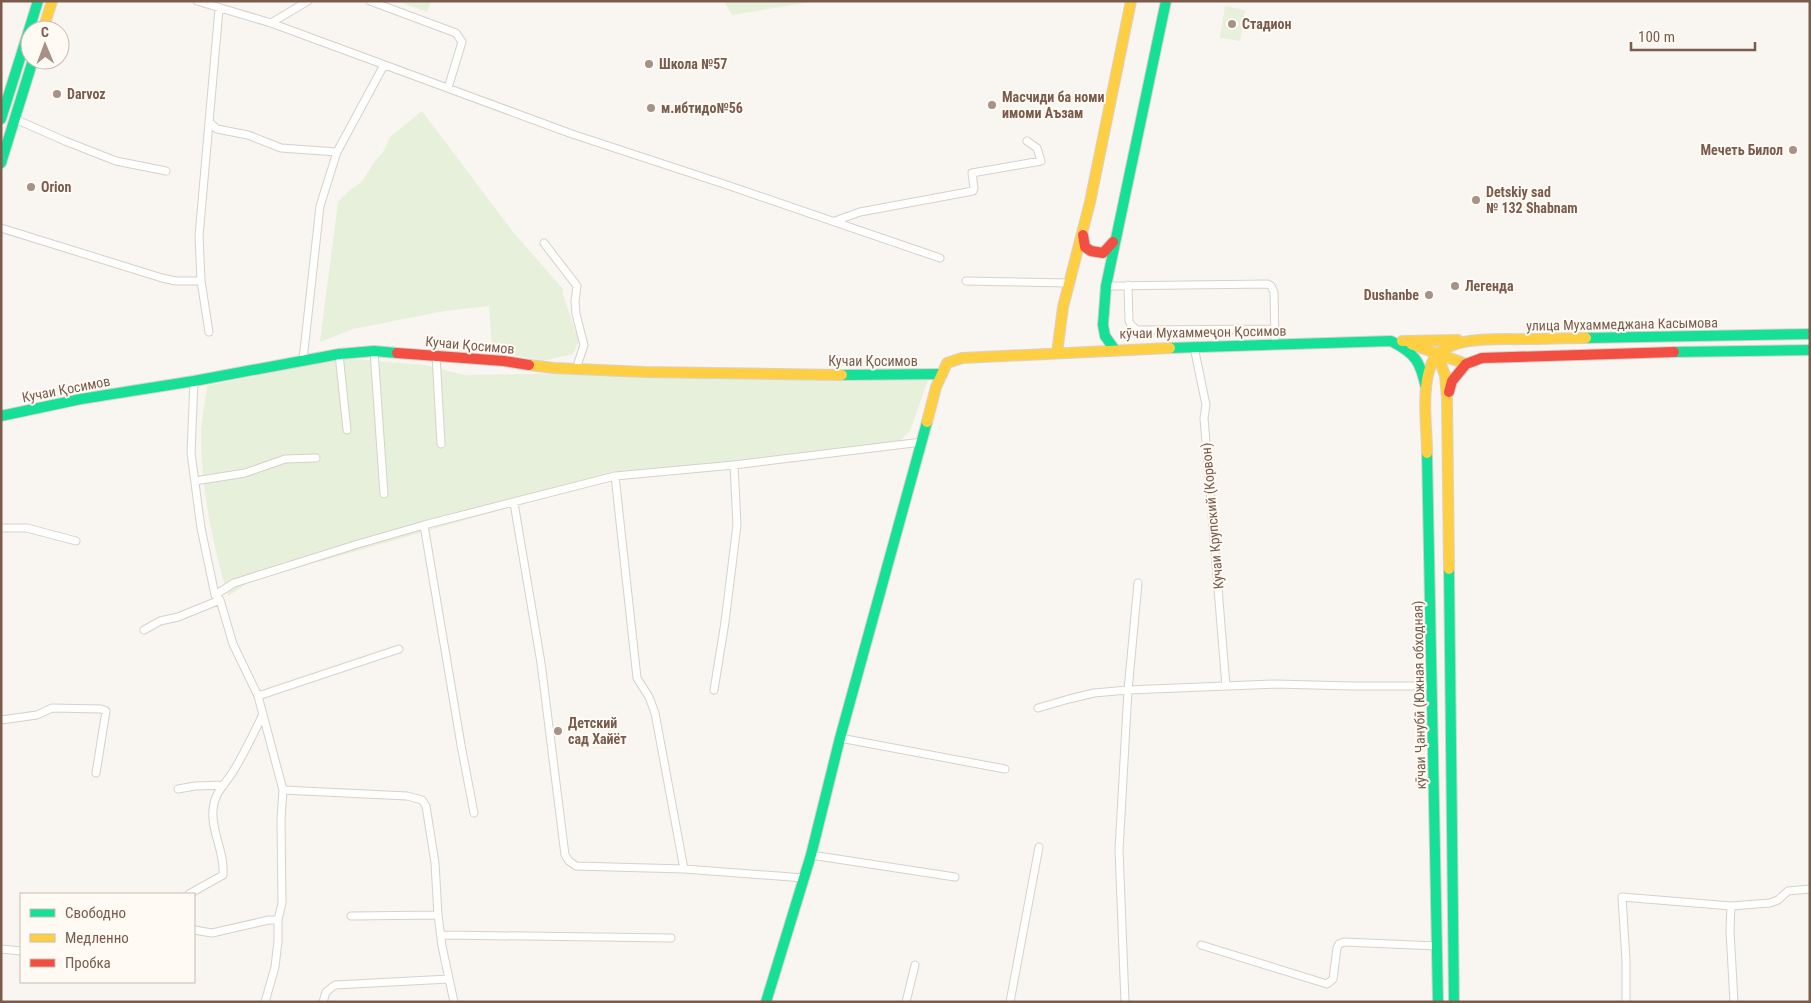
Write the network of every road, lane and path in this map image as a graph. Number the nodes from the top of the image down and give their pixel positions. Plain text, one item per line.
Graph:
1 (38, 1) edge
2 (52, 1) edge
3 (197, 1) edge
4 (308, 1) edge
5 (370, 1) edge
6 (1131, 1) edge
7 (1166, 1) edge
8 (219, 9) junction
9 (46, 20) edge
10 (271, 23) junction
11 (384, 65) junction
12 (31, 70) edge
13 (448, 88) junction
14 (15, 119) junction
15 (1, 120) edge
16 (209, 122) junction
17 (1027, 141) dead end
18 (337, 152) junction
19 (1, 163) edge
20 (166, 171) dead end
21 (834, 221) junction
22 (1, 228) edge
23 (1083, 231) junction
24 (1115, 240) junction
25 (544, 243) dead end
26 (940, 258) dead end
27 (202, 281) junction
28 (966, 281) dead end
29 (1069, 283) junction
30 (1128, 285) junction
31 (1106, 286) junction
32 (1274, 330) junction
33 (209, 332) dead end
34 (1810, 334) edge
35 (1473, 340) junction
36 (1391, 341) junction
37 (1402, 341) junction
38 (1275, 344) junction
39 (1194, 347) junction
40 (1115, 350) junction
41 (1810, 350) edge
42 (374, 351) junction
43 (1057, 353) junction
44 (339, 354) junction
45 (436, 354) junction
46 (1437, 354) junction
47 (303, 360) junction
48 (1466, 364) junction
49 (576, 369) junction
50 (942, 374) junction
51 (194, 381) junction
52 (1426, 388) junction
53 (1447, 398) junction
54 (1, 416) edge
55 (346, 430) dead end
56 (922, 442) junction
57 (442, 444) dead end
58 (316, 458) dead end
59 (734, 465) junction
60 (615, 476) junction
61 (195, 481) junction
62 (384, 494) dead end
63 (514, 503) junction
64 (424, 525) junction
65 (1, 528) edge
66 (76, 541) dead end
67 (1138, 583) dead end
68 (218, 597) junction
69 (144, 630) dead end
70 (399, 648) dead end
71 (1226, 686) junction
72 (1433, 686) junction
73 (714, 690) dead end
74 (1128, 690) junction
75 (258, 696) junction
76 (1038, 708) dead end
77 (263, 714) junction
78 (1, 720) edge
79 (840, 738) junction
80 (1005, 768) dead end
81 (96, 773) dead end
82 (224, 785) junction
83 (178, 789) dead end
84 (283, 790) junction
85 (474, 813) dead end
86 (1039, 847) dead end
87 (811, 854) junction
88 (684, 869) junction
89 (956, 877) dead end
90 (804, 878) junction
91 (1810, 889) edge
92 (191, 893) edge
93 (1731, 906) junction
94 (438, 915) junction
95 (351, 916) dead end
96 (278, 920) junction
97 (195, 930) edge
98 (441, 935) junction
99 (671, 938) dead end
100 (1201, 945) dead end
101 (1437, 946) junction
102 (1, 949) edge
103 (20, 951) edge
104 (916, 965) dead end
105 (449, 979) junction
106 (265, 1002) edge
107 (323, 1002) edge
108 (454, 1002) edge
109 (766, 1002) edge
110 (906, 1002) edge
111 (1010, 1002) edge
112 (1126, 1002) edge
113 (1438, 1002) edge
114 (1454, 1002) edge
115 (1626, 1002) edge
116 (1734, 1002) edge

1 - 15 street
2 - 9 street
3 - 8 street
4 - 10 street
5 - 13 street
6 - 23 street
7 - 24 street, кӯчаи Мухаммеҷон Қосимов
8 - 10 street
8 - 16 street
10 - 11 street
11 - 13 street
11 - 18 street
12 - 14 street
13 - 21 street
14 - 19 street
14 - 20 street
16 - 18 street
16 - 27 street
17 - 21 street
18 - 47 street
21 - 26 street
22 - 27 street
23 - 24 street
23 - 29 street
24 - 31 street, кӯчаи Мухаммеҷон Қосимов
25 - 49 street
27 - 33 street
28 - 29 street
29 - 43 street
30 - 31 street
30 - 32 street
30 - 32 street
31 - 40 street, кӯчаи Мухаммеҷон Қосимов
32 - 38 street
34 - 35 street, улица Мухаммеджана Касымова
35 - 37 street
35 - 46 street, улица Мухаммеджана Касымова
36 - 37 street, кӯчаи Мухаммеҷон Қосимов
36 - 38 street, кӯчаи Мухаммеҷон Қосимов
36 - 52 street
37 - 46 street, кӯчаи Мухаммеҷон Қосимов
38 - 39 street, кӯчаи Мухаммеҷон Қосимов
39 - 40 street, кӯчаи Мухаммеҷон Қосимов
39 - 71 street, Кучаи Крупский (Корвон)
40 - 43 street
41 - 48 street
42 - 44 street, Кучаи Қосимов
42 - 45 street, Кучаи Қосимов
42 - 62 street
43 - 50 street
44 - 47 street, Кучаи Қосимов
44 - 55 street
45 - 49 street, Кучаи Қосимов
45 - 57 street
46 - 48 street, кӯчаи Мухаммеҷон Қосимов
46 - 52 street
46 - 53 street
47 - 51 street, Кучаи Қосимов
48 - 53 street
49 - 50 street, Кучаи Қосимов
50 - 56 street
51 - 54 street, Кучаи Қосимов
51 - 61 street
52 - 72 street, кӯчаи Ҷанубӣ (Южная обходная)
53 - 114 street
56 - 59 street
56 - 79 street
58 - 61 street
59 - 60 street
59 - 73 street
60 - 63 street
60 - 88 street
61 - 68 street
63 - 64 street
63 - 88 street
64 - 68 street
64 - 85 street
65 - 66 street
67 - 74 street
68 - 69 street
68 - 75 street
70 - 75 street
71 - 72 street
71 - 74 street
72 - 101 street, кӯчаи Ҷанубӣ (Южная обходная)
74 - 76 street
74 - 112 street
75 - 77 street
77 - 82 street
77 - 84 street
78 - 81 street
79 - 80 street
79 - 87 street
82 - 83 street
82 - 92 street
84 - 94 street
84 - 96 street
86 - 111 street
87 - 89 street
87 - 90 street
88 - 90 street
90 - 109 street
91 - 93 street
93 - 115 street
93 - 116 street
94 - 95 street
94 - 98 street
96 - 97 street
96 - 106 street
98 - 99 street
98 - 105 street
100 - 101 street
101 - 113 street, кӯчаи Ҷанубӣ (Южная обходная)
102 - 103 street
104 - 110 street
105 - 107 street
105 - 108 street

